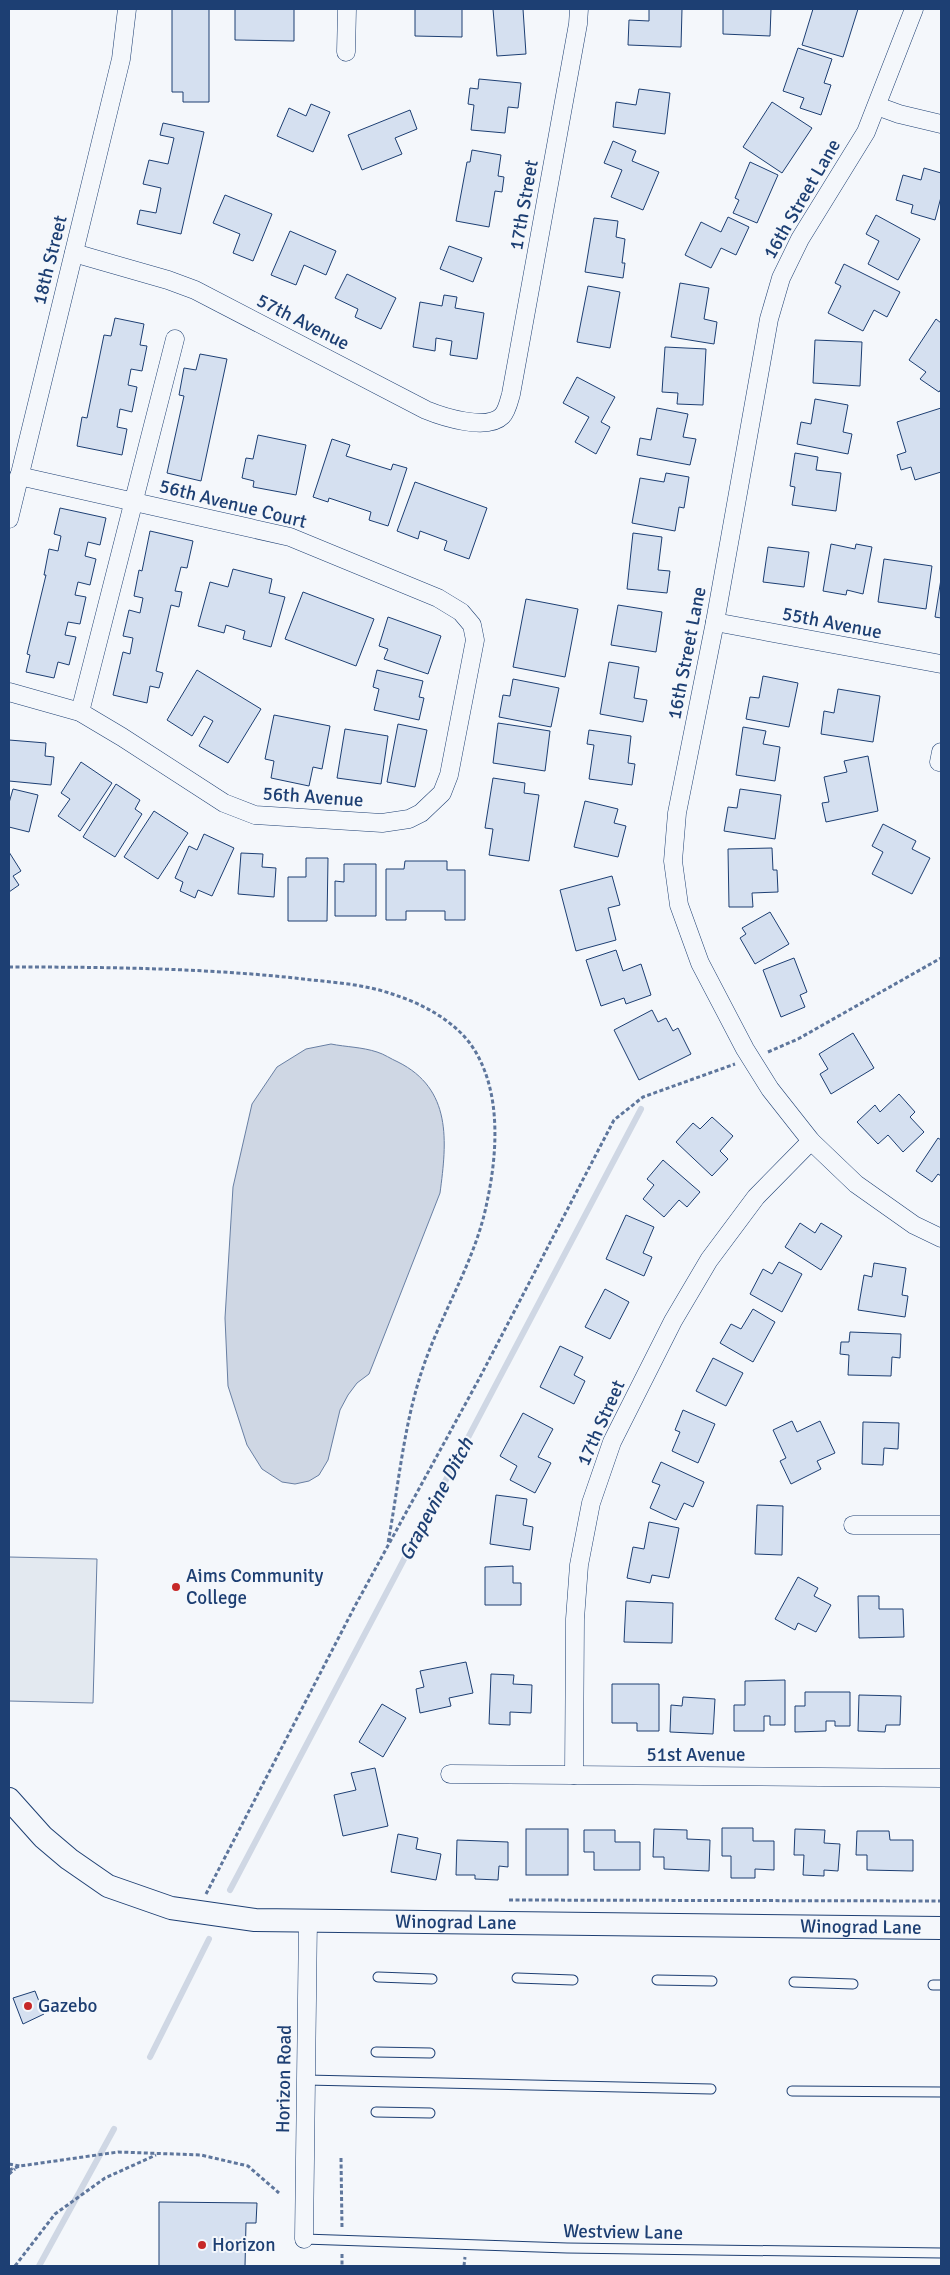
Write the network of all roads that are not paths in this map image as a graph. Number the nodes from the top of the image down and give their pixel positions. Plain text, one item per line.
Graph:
1 (127, 9) edge
2 (347, 9) edge
3 (579, 9) edge
4 (914, 9) edge
5 (346, 52) dead end
6 (877, 106) junction
7 (941, 124) edge
8 (74, 254) junction
9 (175, 339) dead end
10 (506, 408) joint
11 (15, 485) edge
12 (135, 502) junction
13 (9, 519) edge
14 (715, 622) junction
15 (473, 633) joint
16 (941, 664) edge
17 (9, 692) edge
18 (80, 712) junction
19 (811, 1141) junction
20 (941, 1238) edge
21 (852, 1525) dead end
22 (941, 1525) edge
23 (450, 1774) dead end
24 (574, 1775) junction
25 (941, 1778) edge
26 (9, 1799) edge
27 (308, 1919) junction
28 (941, 1928) edge
29 (378, 1977) dead end
30 (517, 1978) dead end
31 (432, 1979) dead end
32 (573, 1980) dead end
33 (657, 1980) dead end
34 (712, 1982) dead end
35 (794, 1982) dead end
36 (853, 1984) dead end
37 (376, 2052) dead end
38 (430, 2054) dead end
39 (306, 2080) junction
40 (711, 2089) dead end
41 (792, 2091) dead end
42 (941, 2092) edge
43 (376, 2112) dead end
44 (430, 2113) dead end
45 (304, 2239) joint
46 (941, 2253) edge

1 - 8 street, 18th Street
2 - 5 street
3 - 10 street, 17th Street
4 - 6 street, 16th Street Lane
6 - 7 street
6 - 14 street, 16th Street Lane
8 - 10 street, 57th Avenue
8 - 11 street, 18th Street
9 - 12 street
11 - 12 street, 56th Avenue Court
11 - 13 street, 18th Street
12 - 15 street, 56th Avenue Court
12 - 18 street
14 - 16 street, 55th Avenue
14 - 19 street, 16th Street Lane
15 - 18 street, 56th Avenue
17 - 18 street, 56th Avenue
19 - 20 street, 16th Street Lane
19 - 24 street, 17th Street
21 - 22 street
23 - 24 street, 51st Avenue
24 - 25 street, 51st Avenue
26 - 27 street, Winograd Lane
27 - 28 street, Winograd Lane
27 - 39 street, Horizon Road
29 - 31 lane
30 - 32 lane
33 - 34 lane
35 - 36 lane
37 - 38 lane
39 - 40 lane
39 - 45 street, Horizon Road
41 - 42 lane
43 - 44 lane
45 - 46 lane, Westview Lane

